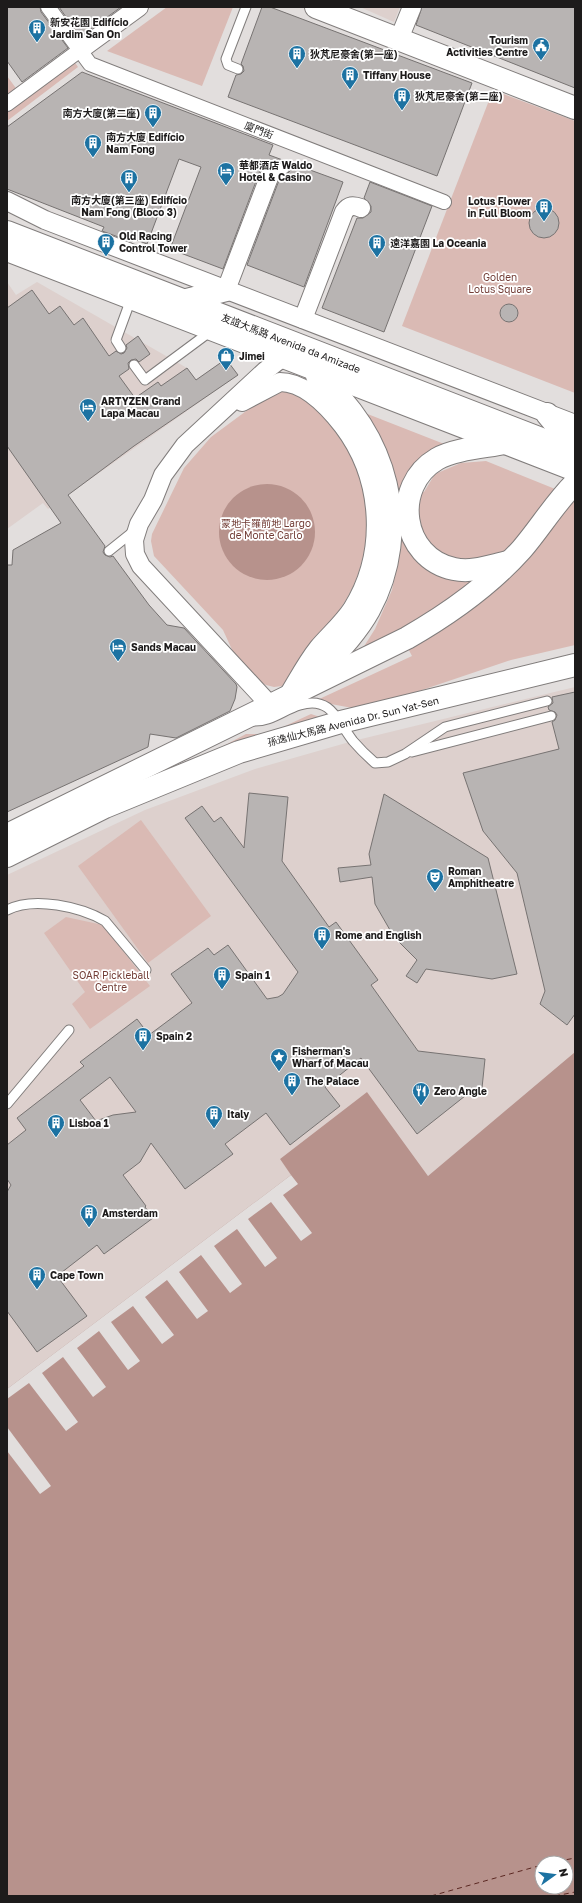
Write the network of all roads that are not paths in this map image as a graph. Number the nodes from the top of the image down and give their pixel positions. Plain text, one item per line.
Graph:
1 (48, 7) edge
2 (139, 7) edge
3 (246, 7) edge
4 (316, 7) edge
5 (412, 7) edge
6 (400, 39) junction
7 (80, 50) junction
8 (238, 69) dead end
9 (8, 101) edge
10 (575, 108) edge
11 (278, 171) dead end
12 (7, 201) edge
13 (444, 202) dead end
14 (361, 208) dead end
15 (7, 232) edge
16 (7, 250) edge
17 (226, 290) junction
18 (131, 299) junction
19 (183, 301) junction
20 (303, 319) junction
21 (212, 330) junction
22 (121, 348) dead end
23 (283, 357) junction
24 (134, 365) dead end
25 (304, 365) junction
26 (547, 414) junction
27 (219, 415) junction
28 (575, 424) edge
29 (505, 443) junction
30 (575, 448) edge
31 (575, 452) edge
32 (575, 470) edge
33 (572, 484) edge
34 (139, 524) junction
35 (109, 551) dead end
36 (509, 562) junction
37 (575, 651) edge
38 (575, 666) edge
39 (286, 698) junction
40 (547, 701) dead end
41 (550, 716) dead end
42 (244, 718) junction
43 (341, 722) junction
44 (405, 754) junction
45 (7, 835) edge
46 (7, 856) edge
47 (7, 910) edge
48 (146, 970) dead end
49 (69, 1030) dead end
50 (7, 1104) edge

1 - 7 street, 廈門街
2 - 7 street
3 - 8 lane
4 - 6 main road
5 - 6 street
6 - 10 main road
7 - 9 street
7 - 13 street, 廈門街
11 - 17 street
12 - 17 street
14 - 20 street
15 - 19 main road, 友誼大馬路 Avenida da Amizade
16 - 18 main road, 友誼大馬路 Avenida da Amizade
17 - 19 main road
17 - 20 street
18 - 21 main road, 友誼大馬路 Avenida da Amizade
18 - 22 lane
19 - 31 main road, 友誼大馬路 Avenida da Amizade
20 - 26 street
21 - 23 main road, 友誼大馬路 Avenida da Amizade
21 - 24 lane
23 - 25 main road, 友誼大馬路 Avenida da Amizade
23 - 27 street
25 - 29 main road, 友誼大馬路 Avenida da Amizade
25 - 39 main road
26 - 28 street
26 - 30 main road
27 - 34 street
27 - 39 street
29 - 32 main road, 友誼大馬路 Avenida da Amizade
29 - 36 main road
33 - 36 main road
34 - 35 lane
34 - 39 street
36 - 39 main road
37 - 43 main road
38 - 43 main road, 孫逸仙大馬路 Avenida Dr. Sun Yat-Sen
39 - 42 main road
40 - 44 lane
41 - 44 lane
42 - 43 lane
42 - 45 main road
43 - 44 lane
43 - 46 main road, 孫逸仙大馬路 Avenida Dr. Sun Yat-Sen
47 - 48 lane
49 - 50 lane

